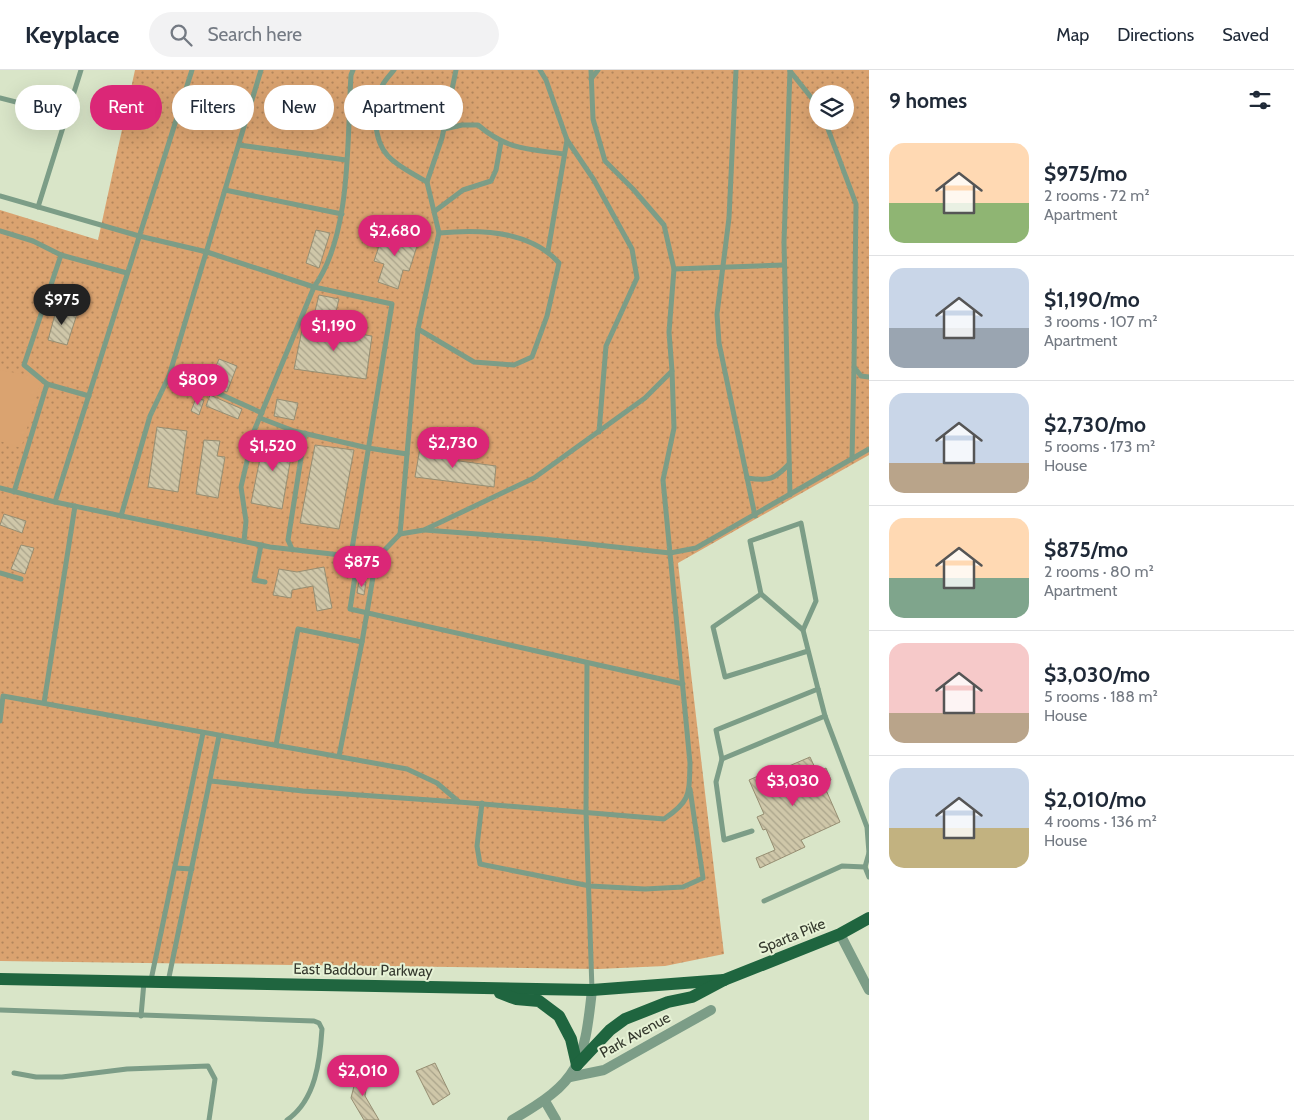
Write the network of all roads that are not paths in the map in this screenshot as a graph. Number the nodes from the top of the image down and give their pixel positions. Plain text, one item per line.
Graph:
1 (81, 70) edge
2 (192, 70) edge
3 (262, 70) edge
4 (353, 70) edge
5 (394, 70) edge
6 (456, 70) edge
7 (540, 70) edge
8 (591, 70) edge
9 (598, 70) edge
10 (736, 70) edge
11 (790, 70) edge
12 (590, 80) junction
13 (76, 85) edge
14 (453, 85) edge
15 (809, 94) edge
16 (0, 98) edge
17 (15, 102) edge
18 (463, 125) edge
19 (62, 130) edge
20 (444, 130) edge
21 (828, 130) edge
22 (567, 140) junction
23 (501, 142) junction
24 (239, 145) junction
25 (564, 154) junction
26 (346, 160) junction
27 (427, 182) junction
28 (226, 190) junction
29 (0, 196) edge
30 (38, 207) junction
31 (435, 211) junction
32 (342, 214) junction
33 (0, 230) edge
34 (438, 233) junction
35 (139, 236) junction
36 (548, 251) junction
37 (207, 252) junction
38 (61, 255) junction
39 (784, 265) junction
40 (722, 267) junction
41 (674, 269) junction
42 (127, 273) junction
43 (314, 287) junction
44 (418, 329) junction
45 (854, 367) junction
46 (672, 372) junction
47 (169, 376) junction
48 (869, 377) edge
49 (47, 384) junction
50 (89, 396) junction
51 (261, 415) junction
52 (598, 432) junction
53 (305, 433) junction
54 (368, 448) junction
55 (869, 449) edge
56 (407, 454) junction
57 (852, 459) junction
58 (789, 463) junction
59 (747, 478) junction
60 (0, 488) edge
61 (14, 492) junction
62 (790, 496) junction
63 (55, 502) junction
64 (75, 506) junction
65 (121, 516) junction
66 (755, 516) junction
67 (424, 530) junction
68 (400, 534) junction
69 (244, 541) junction
70 (261, 544) junction
71 (292, 549) junction
72 (670, 553) junction
73 (351, 555) junction
74 (358, 557) junction
75 (376, 559) junction
76 (0, 573) edge
77 (21, 579) dead end
78 (265, 582) dead end
79 (761, 594) junction
80 (368, 613) junction
81 (803, 630) junction
82 (362, 642) junction
83 (808, 651) junction
84 (587, 662) junction
85 (683, 684) junction
86 (818, 689) junction
87 (44, 703) junction
88 (825, 716) junction
89 (0, 721) edge
90 (203, 733) junction
91 (219, 736) junction
92 (276, 745) junction
93 (339, 756) junction
94 (722, 759) junction
95 (211, 781) junction
96 (690, 788) junction
97 (459, 802) junction
98 (482, 803) junction
99 (586, 812) junction
100 (752, 831) dead end
101 (869, 853) edge
102 (865, 867) junction
103 (175, 868) junction
104 (192, 869) junction
105 (869, 877) edge
106 (590, 886) junction
107 (764, 900) dead end
108 (869, 918) edge
109 (840, 934) junction
110 (0, 979) edge
111 (724, 980) junction
112 (148, 982) junction
113 (168, 983) junction
114 (493, 990) junction
115 (592, 990) junction
116 (869, 990) edge
117 (0, 1010) edge
118 (711, 1010) dead end
119 (141, 1016) junction
120 (576, 1066) junction
121 (14, 1073) dead end
122 (570, 1077) junction
123 (545, 1101) junction
124 (209, 1120) edge
125 (287, 1120) edge
126 (512, 1120) edge
127 (556, 1120) edge

1 - 13 lane
2 - 35 lane
3 - 24 lane
4 - 26 lane
5 - 27 lane
6 - 14 lane
7 - 22 lane
8 - 12 lane
9 - 12 lane
10 - 40 lane
11 - 15 lane
11 - 39 lane
12 - 41 lane
16 - 17 lane
18 - 23 lane
19 - 30 lane
20 - 27 lane
21 - 45 lane
22 - 25 lane
22 - 52 lane
23 - 25 lane
23 - 31 lane
24 - 26 lane
24 - 28 lane
25 - 36 lane
26 - 32 lane
27 - 31 lane
28 - 32 lane
28 - 37 lane
29 - 30 lane
30 - 35 lane
31 - 34 lane
32 - 43 lane
33 - 38 lane
34 - 36 lane
34 - 44 lane
35 - 37 lane
35 - 42 lane
36 - 44 lane
37 - 43 lane
37 - 47 lane
38 - 42 lane
38 - 49 lane
39 - 40 lane
39 - 58 lane
40 - 41 lane
40 - 59 lane
41 - 46 lane
42 - 50 lane
43 - 51 lane
43 - 54 lane
44 - 56 lane
45 - 48 lane
45 - 57 lane
46 - 52 lane
46 - 72 lane
47 - 51 lane
47 - 65 lane
49 - 50 lane
49 - 61 lane
50 - 63 lane
51 - 53 lane
51 - 69 lane
52 - 67 lane
53 - 54 lane
53 - 71 lane
54 - 56 lane
54 - 73 lane
55 - 57 lane
56 - 68 lane
57 - 62 lane
58 - 59 lane
58 - 62 lane
59 - 66 lane
60 - 61 lane
61 - 63 lane
62 - 66 lane
63 - 64 lane
64 - 65 lane
64 - 87 lane
65 - 69 lane
66 - 72 lane
67 - 68 lane
67 - 72 lane
68 - 75 lane
69 - 70 lane
70 - 71 lane
70 - 78 lane
71 - 73 lane
72 - 85 lane
73 - 74 lane
74 - 75 lane
74 - 80 lane
75 - 80 lane
76 - 77 lane
79 - 81 lane
79 - 81 lane
79 - 83 lane
80 - 82 lane
80 - 84 lane
81 - 83 lane
82 - 92 lane
82 - 93 lane
83 - 86 lane
84 - 85 lane
84 - 99 lane
85 - 96 lane
86 - 88 lane
86 - 94 lane
87 - 89 lane
87 - 90 lane
88 - 94 lane
88 - 101 lane
90 - 91 lane
90 - 103 lane
91 - 92 lane
91 - 95 lane
92 - 93 lane
93 - 97 lane
94 - 100 lane
95 - 97 lane
95 - 104 lane
96 - 99 lane
96 - 106 lane
97 - 98 lane
98 - 99 lane
98 - 106 lane
99 - 106 lane
101 - 102 lane
102 - 105 lane
102 - 107 lane
103 - 104 lane
103 - 112 lane
104 - 113 lane
106 - 115 lane
108 - 109 main road, Sparta Pike
109 - 111 main road, Sparta Pike
109 - 116 street
110 - 112 main road, East Baddour Parkway
111 - 115 main road, East Baddour Parkway
111 - 120 main road
112 - 113 main road, East Baddour Parkway
112 - 119 lane
113 - 114 main road, East Baddour Parkway
114 - 115 main road, East Baddour Parkway
114 - 120 main road
115 - 120 street, Park Avenue
117 - 119 lane
118 - 122 street, Park Avenue
119 - 125 lane
120 - 122 street, Park Avenue
121 - 124 lane
122 - 123 street, Park Avenue
123 - 126 street, Park Avenue
123 - 127 street

